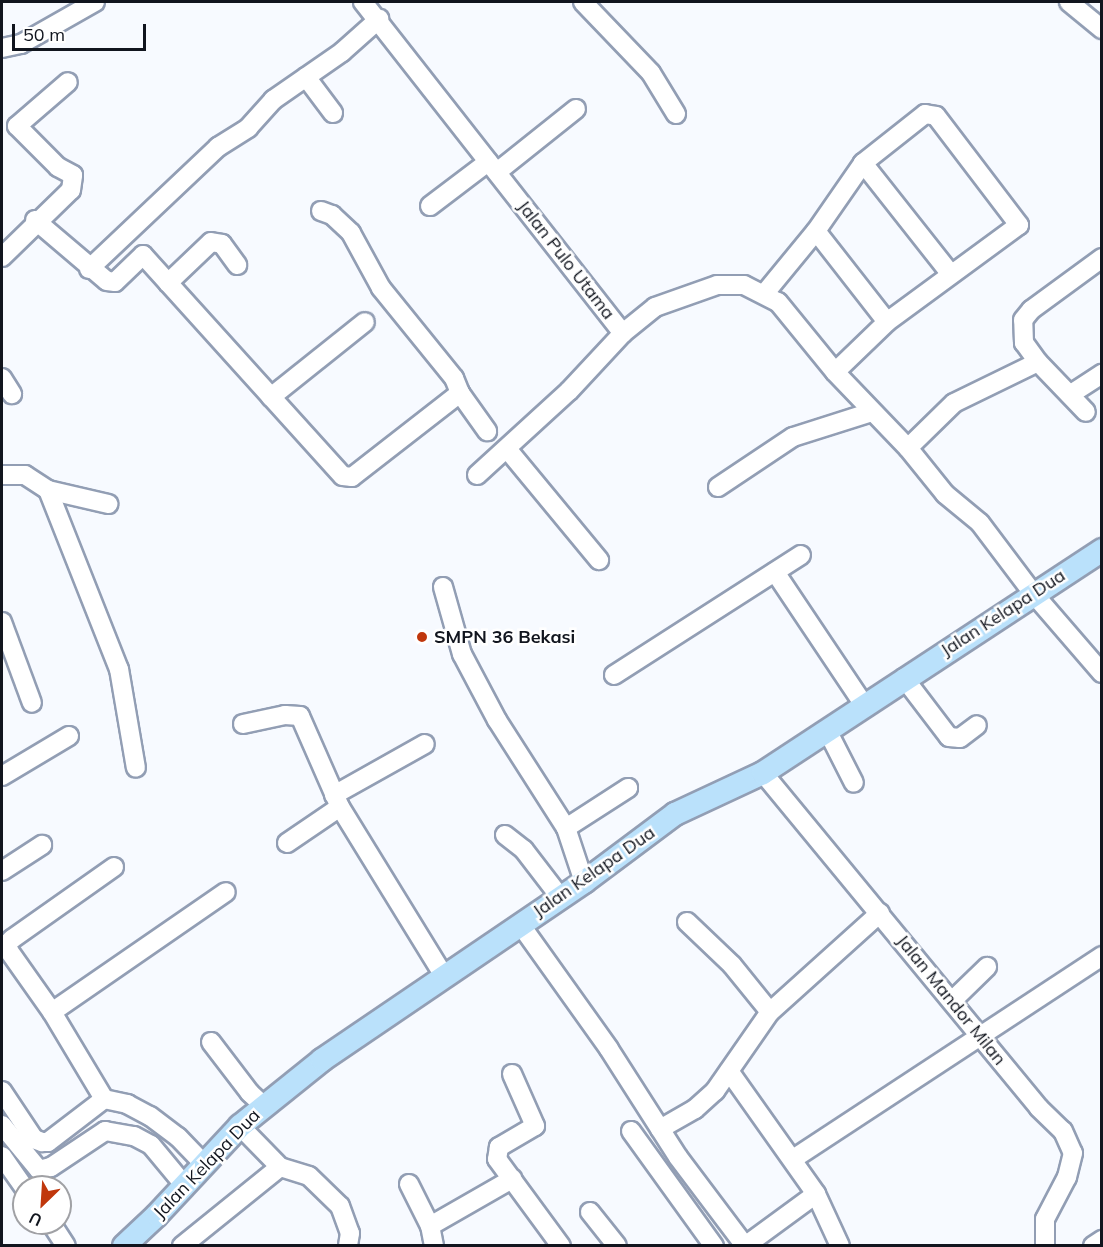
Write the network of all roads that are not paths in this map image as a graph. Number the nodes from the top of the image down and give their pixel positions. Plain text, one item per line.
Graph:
1 (95, 2) edge
2 (363, 2) edge
3 (583, 2) edge
4 (1069, 2) edge
5 (379, 19) junction
6 (1101, 29) edge
7 (2, 48) edge
8 (306, 77) junction
9 (68, 82) dead end
10 (576, 109) dead end
11 (333, 113) dead end
12 (676, 114) dead end
13 (863, 163) junction
14 (493, 167) junction
15 (430, 206) dead end
16 (321, 211) dead end
17 (35, 220) junction
18 (816, 231) junction
19 (2, 257) edge
20 (1101, 258) edge
21 (237, 265) dead end
22 (89, 269) junction
23 (950, 273) junction
24 (168, 283) junction
25 (765, 293) junction
26 (365, 322) dead end
27 (888, 322) junction
28 (623, 333) junction
29 (1038, 362) junction
30 (835, 372) junction
31 (1101, 374) edge
32 (2, 378) edge
33 (460, 393) junction
34 (12, 394) dead end
35 (1071, 394) junction
36 (271, 397) junction
37 (872, 412) junction
38 (1086, 412) dead end
39 (487, 431) dead end
40 (908, 448) junction
41 (508, 450) junction
42 (2, 475) edge
43 (477, 475) dead end
44 (717, 487) dead end
45 (48, 490) junction
46 (108, 504) dead end
47 (1101, 550) edge
48 (801, 555) dead end
49 (599, 560) dead end
50 (775, 572) junction
51 (443, 587) dead end
52 (1032, 592) junction
53 (2, 622) edge
54 (1101, 673) edge
55 (614, 675) dead end
56 (904, 678) junction
57 (32, 703) dead end
58 (864, 705) junction
59 (243, 724) dead end
60 (977, 725) dead end
61 (827, 730) junction
62 (69, 736) dead end
63 (425, 744) dead end
64 (136, 768) dead end
65 (762, 773) junction
66 (2, 776) edge
67 (854, 783) dead end
68 (628, 788) dead end
69 (337, 801) junction
70 (566, 828) junction
71 (505, 835) dead end
72 (287, 843) dead end
73 (42, 844) dead end
74 (114, 867) dead end
75 (2, 872) edge
76 (584, 882) junction
77 (226, 892) dead end
78 (560, 897) junction
79 (880, 913) junction
80 (687, 922) dead end
81 (520, 924) junction
82 (1101, 956) edge
83 (987, 967) dead end
84 (444, 976) junction
85 (952, 1001) junction
86 (52, 1012) junction
87 (770, 1012) junction
88 (981, 1038) junction
89 (211, 1041) dead end
90 (729, 1071) junction
91 (512, 1074) dead end
92 (2, 1091) edge
93 (104, 1099) junction
94 (264, 1106) junction
95 (2, 1125) edge
96 (240, 1126) junction
97 (660, 1129) junction
98 (631, 1131) dead end
99 (2, 1156) edge
100 (793, 1159) junction
101 (203, 1163) junction
102 (280, 1167) junction
103 (15, 1175) edge
104 (512, 1179) junction
105 (409, 1184) dead end
106 (185, 1186) junction
107 (816, 1194) junction
108 (590, 1212) dead end
109 (430, 1226) junction
110 (1101, 1240) edge
111 (553, 1243) edge
112 (740, 1244) edge
113 (123, 1245) edge
114 (182, 1245) edge
115 (348, 1245) edge
116 (434, 1245) edge
117 (617, 1245) edge
118 (714, 1245) edge
119 (840, 1245) edge
120 (1045, 1245) edge
121 (1093, 1245) edge

1 - 7 street
2 - 5 street, Jalan Pulo Utama
3 - 12 street
4 - 6 street
5 - 8 street
5 - 14 street, Jalan Pulo Utama
8 - 11 street
8 - 22 street
9 - 17 street
10 - 14 street
13 - 18 street
13 - 23 street
13 - 23 street
14 - 15 street
14 - 28 street, Jalan Pulo Utama
16 - 33 street
17 - 19 street
17 - 22 street
18 - 25 street
18 - 27 street
20 - 29 street
21 - 24 street
22 - 24 street
23 - 27 street
24 - 36 street
25 - 28 street, Jalan Pulo Utama
25 - 30 street, Jalan Pulo Utama
26 - 36 street
27 - 30 street
28 - 41 street
29 - 35 street
29 - 40 street
30 - 37 street, Jalan Pulo Utama
31 - 35 street
32 - 34 street
33 - 36 street
33 - 39 street
35 - 38 street
37 - 40 street, Jalan Pulo Utama
37 - 44 street
40 - 52 street, Jalan Pulo Utama
41 - 43 street
41 - 49 street
42 - 45 street
45 - 46 street
45 - 64 street
47 - 52 main road, Jalan Kelapa Dua
48 - 50 street
50 - 55 street
50 - 58 street
51 - 70 street
52 - 54 street, Jalan Pulo Utama
52 - 56 main road, Jalan Kelapa Dua
53 - 57 street
56 - 58 main road, Jalan Kelapa Dua
56 - 60 street
58 - 61 main road, Jalan Kelapa Dua
59 - 69 street
61 - 65 main road, Jalan Kelapa Dua
61 - 67 street
62 - 66 street
63 - 69 street
65 - 76 main road, Jalan Kelapa Dua
65 - 79 street, Jalan Mandor Milan
68 - 70 street
69 - 72 street
69 - 84 street
70 - 76 street
71 - 78 street
73 - 75 street
74 - 86 street
76 - 78 main road, Jalan Kelapa Dua
77 - 86 street
78 - 81 main road, Jalan Kelapa Dua
79 - 85 street, Jalan Mandor Milan
79 - 87 street
80 - 87 street
81 - 84 main road, Jalan Kelapa Dua
81 - 97 street
82 - 88 street
83 - 85 street
84 - 94 main road, Jalan Kelapa Dua
85 - 88 street, Jalan Mandor Milan
86 - 93 street
87 - 90 street
88 - 100 street
88 - 120 street, Jalan Mandor Milan
89 - 94 street
90 - 97 street
90 - 100 street
91 - 104 street
92 - 93 street
93 - 101 street
94 - 96 main road, Jalan Kelapa Dua
95 - 106 street
96 - 101 main road, Jalan Kelapa Dua
96 - 102 street
97 - 112 street
98 - 118 street
99 - 103 street
100 - 107 street
101 - 106 main road, Jalan Kelapa Dua
102 - 114 street
102 - 115 street
104 - 109 street
104 - 111 street
105 - 109 street
106 - 113 main road, Jalan Kelapa Dua
107 - 112 street
107 - 119 street
108 - 117 street
109 - 116 street
110 - 121 street

